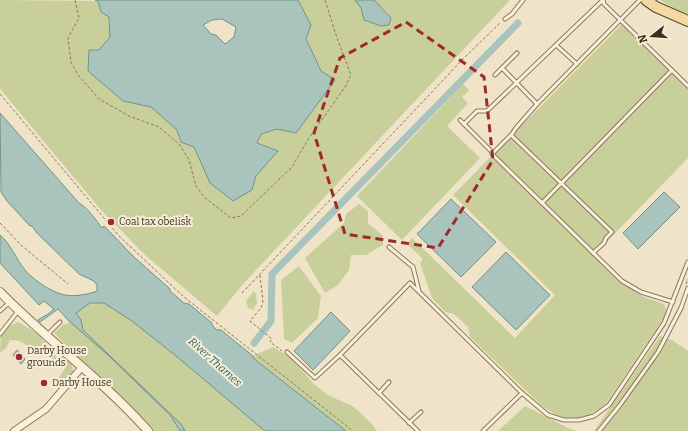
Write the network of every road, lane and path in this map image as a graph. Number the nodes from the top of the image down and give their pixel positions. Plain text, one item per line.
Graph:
1 (75, 0) edge
2 (325, 0) edge
3 (523, 0) edge
4 (603, 0) edge
5 (640, 0) edge
6 (646, 0) edge
7 (505, 19) joint
8 (620, 20) junction
9 (688, 21) edge
10 (556, 45) junction
11 (517, 53) dead end
12 (577, 64) junction
13 (502, 68) junction
14 (672, 70) junction
15 (495, 75) dead end
16 (517, 84) junction
17 (688, 86) edge
18 (0, 94) edge
19 (537, 104) junction
20 (460, 120) dead end
21 (464, 124) junction
22 (511, 135) junction
23 (493, 152) junction
24 (561, 183) junction
25 (542, 203) junction
26 (0, 223) edge
27 (389, 247) dead end
28 (593, 253) junction
29 (688, 262) edge
30 (260, 274) junction
31 (68, 284) dead end
32 (688, 288) edge
33 (0, 292) edge
34 (420, 292) junction
35 (242, 293) dead end
36 (10, 302) junction
37 (673, 302) junction
38 (19, 310) junction
39 (0, 312) edge
40 (60, 322) dead end
41 (0, 334) edge
42 (47, 335) junction
43 (287, 352) joint
44 (340, 355) junction
45 (82, 367) junction
46 (389, 382) dead end
47 (379, 393) junction
48 (522, 393) junction
49 (421, 412) dead end
50 (409, 423) junction
51 (144, 430) edge
52 (14, 431) edge
53 (353, 431) edge
54 (418, 431) edge
55 (483, 431) edge
56 (599, 431) edge

1 - 2 path
3 - 7 lane
4 - 8 lane
4 - 10 lane
5 - 8 lane
6 - 9 main road
7 - 30 path
8 - 12 lane
8 - 14 lane
10 - 12 lane
10 - 16 lane
11 - 13 lane
12 - 19 lane
13 - 15 lane
13 - 16 lane
14 - 17 lane
14 - 24 lane
16 - 19 lane
16 - 21 lane
18 - 53 path
19 - 22 lane
20 - 21 lane
21 - 23 lane
22 - 23 lane
22 - 24 lane
23 - 25 lane
24 - 25 lane
24 - 28 lane
25 - 28 lane
26 - 31 path
27 - 34 lane
28 - 37 lane
29 - 37 lane
30 - 35 path
30 - 43 path
32 - 56 lane
33 - 36 street
34 - 44 lane
34 - 48 lane
36 - 38 street
36 - 39 lane
37 - 48 lane
38 - 41 lane
38 - 42 street
40 - 42 lane
42 - 45 street
43 - 44 lane
44 - 47 lane
45 - 51 street
45 - 52 street
46 - 47 lane
47 - 50 lane
48 - 55 lane
49 - 50 lane
50 - 54 lane

